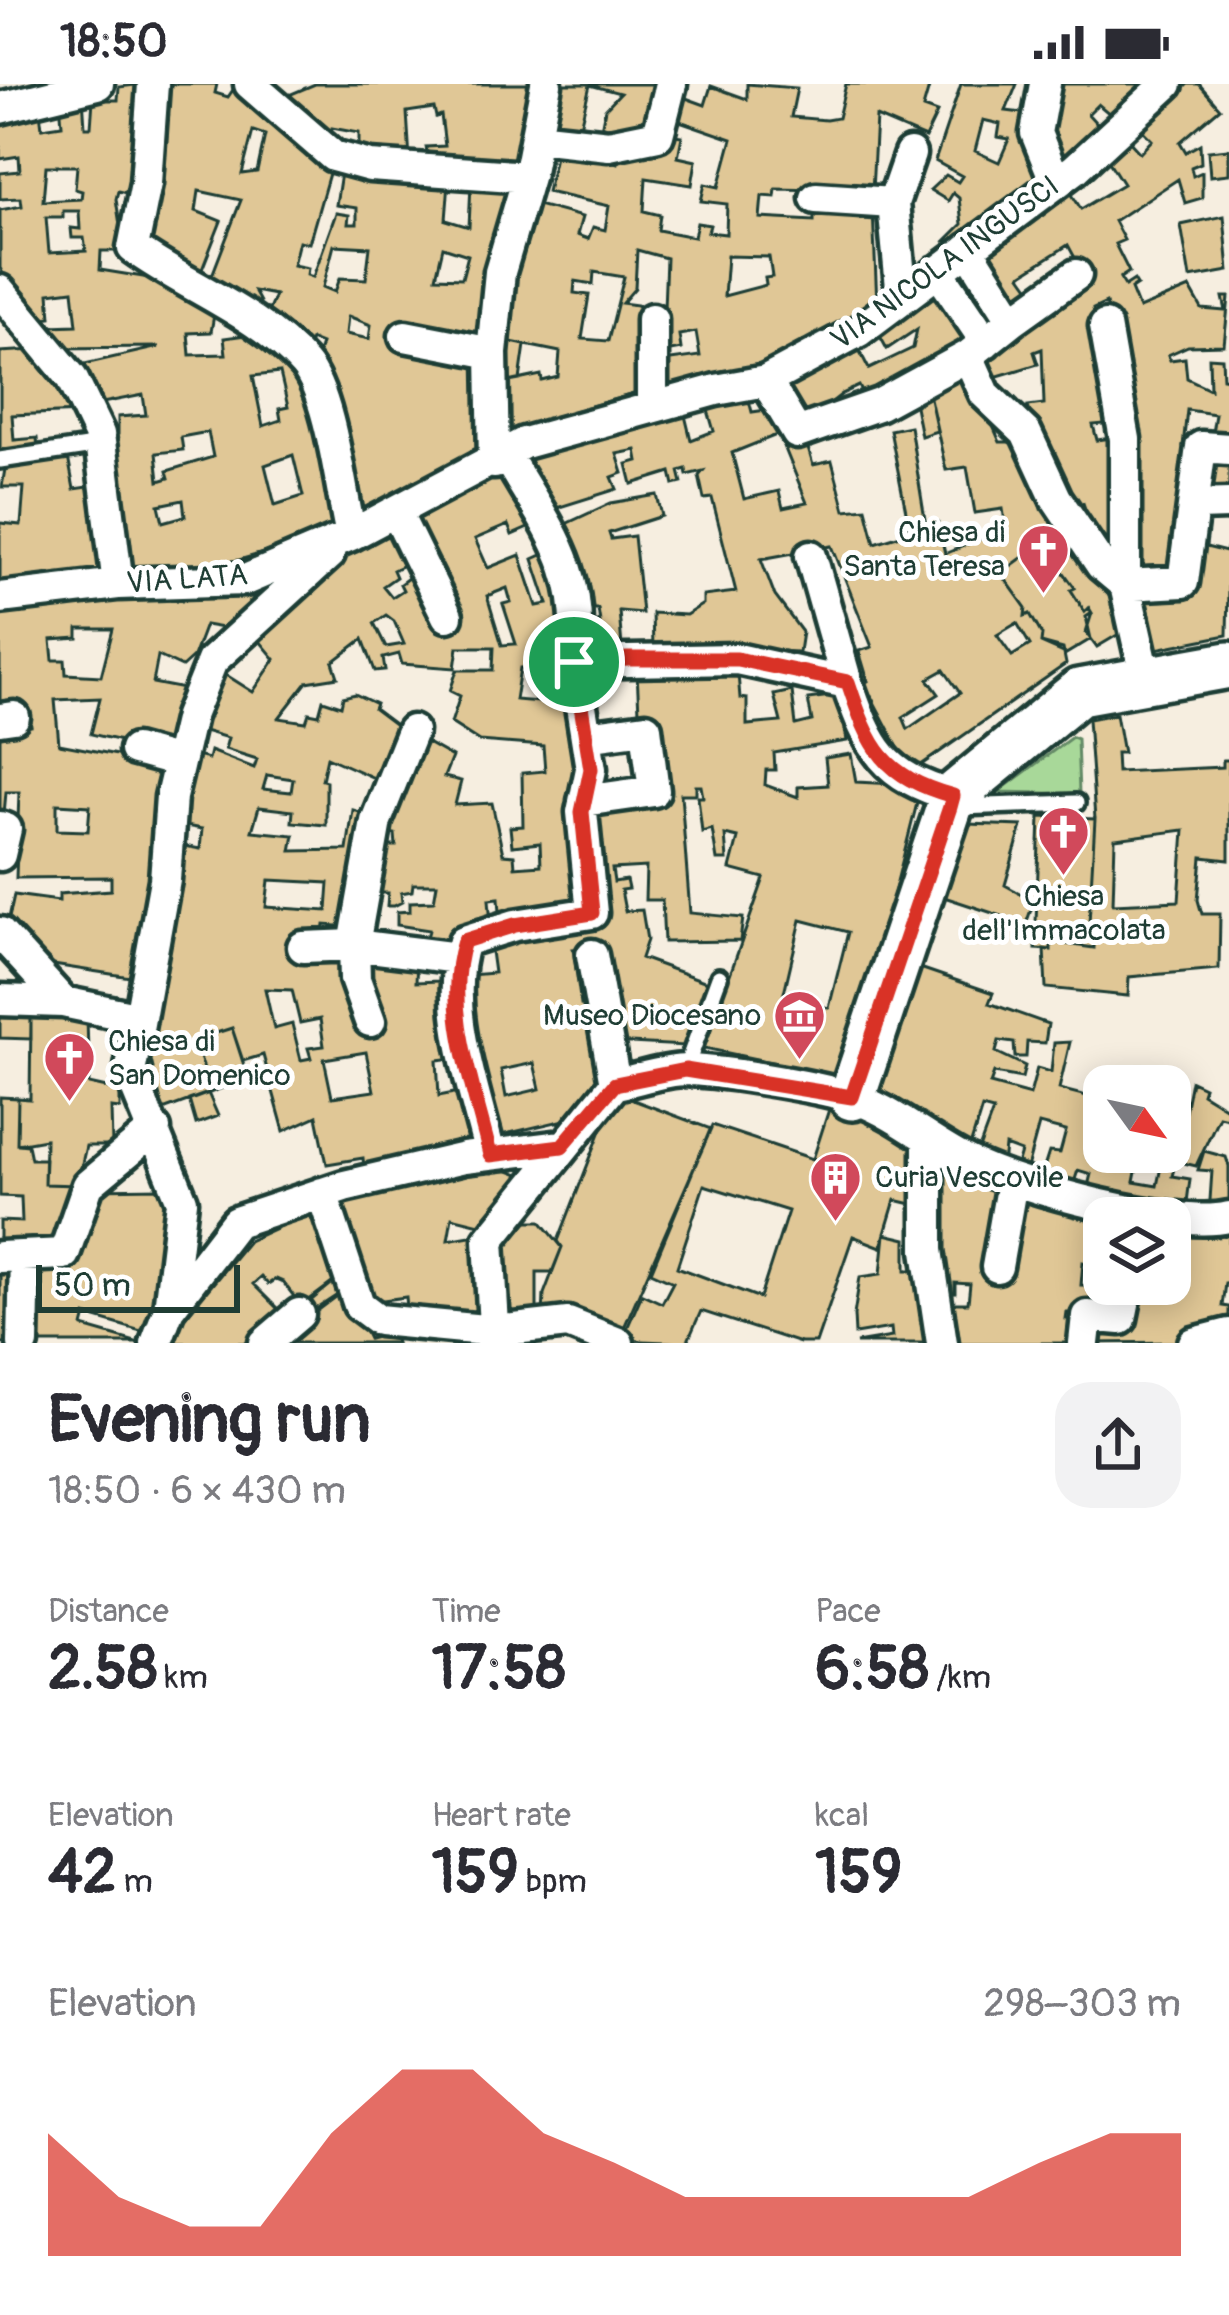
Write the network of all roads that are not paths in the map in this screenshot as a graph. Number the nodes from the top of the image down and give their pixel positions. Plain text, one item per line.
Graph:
1 (98, 84) edge
2 (153, 84) edge
3 (250, 84) edge
4 (546, 84) edge
5 (671, 84) edge
6 (1046, 84) edge
7 (1167, 84) edge
8 (0, 108) edge
9 (536, 137) junction
10 (910, 154) dead end
11 (528, 177) junction
12 (1056, 183) junction
13 (816, 199) dead end
14 (893, 202) junction
15 (968, 249) junction
16 (938, 271) junction
17 (1076, 275) dead end
18 (0, 291) edge
19 (902, 298) junction
20 (652, 320) dead end
21 (1013, 320) junction
22 (1105, 326) dead end
23 (405, 336) dead end
24 (977, 349) junction
25 (491, 352) junction
26 (766, 381) junction
27 (652, 406) junction
28 (100, 445) junction
29 (1229, 449) edge
30 (0, 460) edge
31 (500, 460) junction
32 (1229, 504) edge
33 (1197, 505) junction
34 (396, 512) junction
35 (351, 535) junction
36 (811, 556) dead end
37 (118, 584) junction
38 (1125, 585) junction
39 (0, 598) edge
40 (447, 616) dead end
41 (574, 662) junction
42 (1229, 665) edge
43 (1146, 679) junction
44 (848, 682) junction
45 (412, 731) dead end
46 (586, 736) junction
47 (135, 750) dead end
48 (179, 762) junction
49 (951, 802) junction
50 (1076, 803) dead end
51 (583, 806) junction
52 (0, 933) edge
53 (354, 945) junction
54 (303, 947) dead end
55 (592, 955) dead end
56 (458, 958) junction
57 (719, 977) dead end
58 (6, 1000) edge
59 (63, 1002) junction
60 (140, 1018) junction
61 (370, 1021) dead end
62 (685, 1070) junction
63 (615, 1084) junction
64 (852, 1097) junction
65 (158, 1140) junction
66 (928, 1142) junction
67 (562, 1146) junction
68 (490, 1155) junction
69 (1011, 1184) junction
70 (324, 1198) junction
71 (1083, 1201) edge
72 (1229, 1217) edge
73 (1191, 1219) edge
74 (13, 1256) edge
75 (998, 1267) dead end
76 (1124, 1305) edge
77 (299, 1314) dead end
78 (162, 1329) edge
79 (1229, 1334) edge
80 (495, 1337) edge
81 (23, 1343) edge
82 (265, 1343) edge
83 (618, 1343) edge
84 (942, 1343) edge
85 (1084, 1343) edge
86 (1194, 1343) edge

1 - 8 street
2 - 35 street
3 - 11 street
4 - 9 street
5 - 9 street
6 - 12 street
7 - 12 street, VIA NICOLA INGUSCI
9 - 11 street
10 - 14 street
11 - 25 street
12 - 15 street, VIA NICOLA INGUSCI
13 - 14 street
14 - 19 street
15 - 16 street, VIA NICOLA INGUSCI
15 - 21 street
16 - 19 street, VIA NICOLA INGUSCI
16 - 24 street
17 - 21 street
18 - 28 street
19 - 26 street, VIA NICOLA INGUSCI
20 - 27 street
21 - 24 street
22 - 38 street
23 - 25 street
24 - 26 street
24 - 38 street
25 - 31 street
26 - 27 street, VIA NICOLA INGUSCI
27 - 31 street, VIA NICOLA INGUSCI
28 - 30 lane
28 - 37 street
29 - 33 street
31 - 34 street, VIA LATA
31 - 41 street
32 - 33 street
33 - 38 street
34 - 35 street, VIA LATA
34 - 40 street
35 - 37 street, VIA LATA
35 - 48 street
36 - 44 street
37 - 39 street, VIA LATA
38 - 43 street
41 - 44 street
41 - 46 street
42 - 43 street
43 - 49 street
44 - 49 street
45 - 53 street
46 - 51 street
46 - 51 street
47 - 48 street
48 - 60 street
49 - 50 lane
49 - 64 street
51 - 56 street
52 - 59 street
53 - 54 street
53 - 56 street
53 - 61 street
55 - 63 street
56 - 68 street
57 - 62 lane
58 - 59 street
59 - 60 street
60 - 65 street
62 - 63 street
62 - 64 street
63 - 67 street
64 - 66 street
65 - 74 street
65 - 78 street
66 - 69 street
66 - 84 street
67 - 68 street
67 - 80 street
68 - 70 street
69 - 71 street
69 - 75 street
70 - 78 street
70 - 80 street
72 - 73 street
74 - 81 street
76 - 85 street
77 - 82 street
79 - 86 street
80 - 83 street

